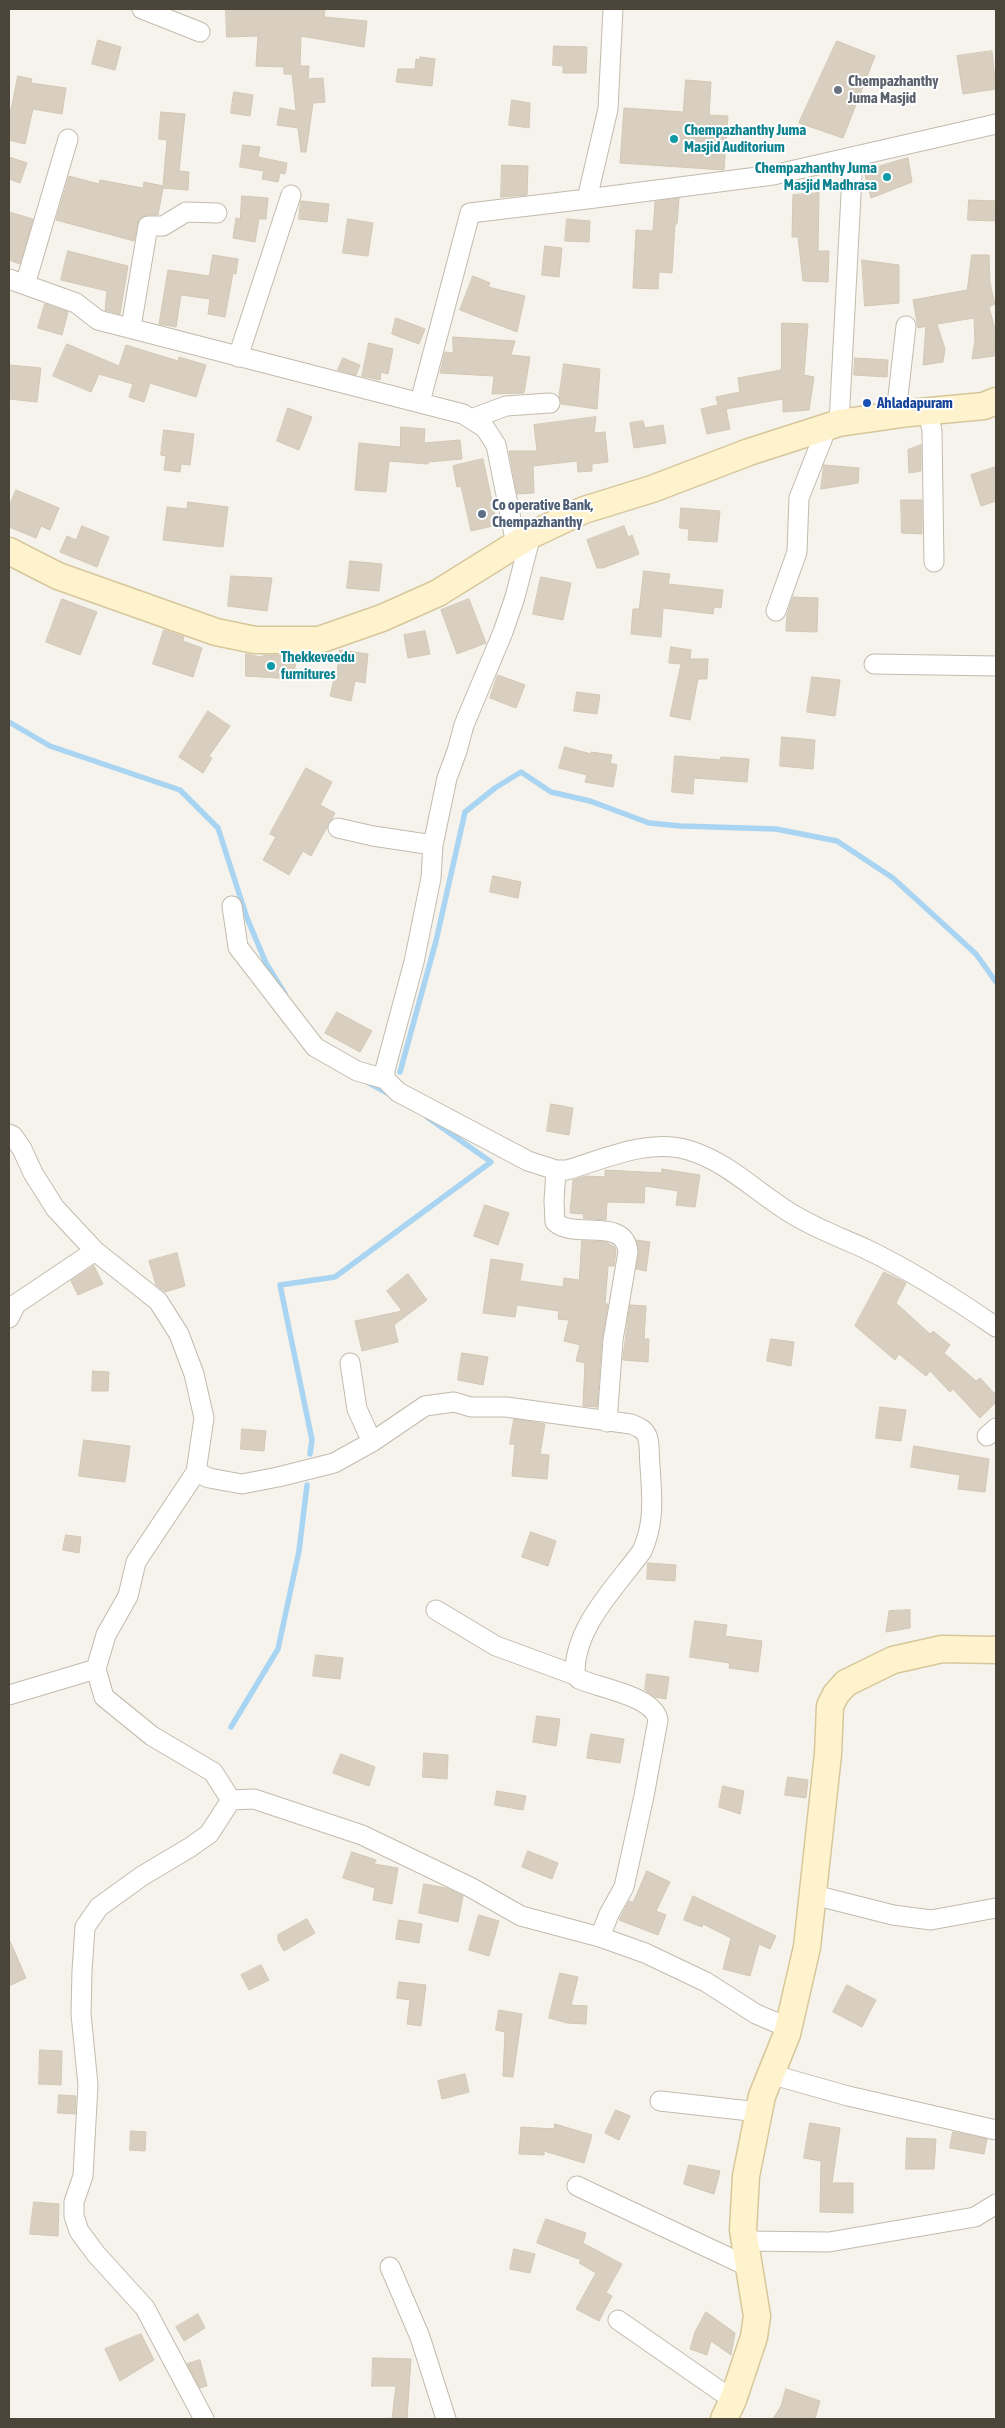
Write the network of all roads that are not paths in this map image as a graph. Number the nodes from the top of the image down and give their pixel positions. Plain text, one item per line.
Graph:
1 (142, 9) edge
2 (613, 9) edge
3 (200, 32) dead end
4 (996, 124) edge
5 (68, 139) dead end
6 (853, 157) junction
7 (291, 195) dead end
8 (587, 199) junction
9 (217, 213) dead end
10 (17, 282) edge
11 (906, 326) dead end
12 (130, 327) junction
13 (238, 356) junction
14 (996, 401) edge
15 (420, 402) junction
16 (550, 403) dead end
17 (928, 411) junction
18 (896, 414) junction
19 (471, 419) junction
20 (833, 425) junction
21 (523, 539) junction
22 (9, 551) edge
23 (934, 562) dead end
24 (776, 611) dead end
25 (874, 664) dead end
26 (996, 666) edge
27 (338, 828) dead end
28 (432, 845) junction
29 (232, 906) dead end
30 (385, 1079) junction
31 (9, 1134) edge
32 (556, 1170) junction
33 (94, 1251) junction
34 (9, 1318) edge
35 (996, 1327) edge
36 (350, 1363) dead end
37 (606, 1422) junction
38 (372, 1442) junction
39 (196, 1472) junction
40 (436, 1610) dead end
41 (996, 1650) edge
42 (96, 1669) junction
43 (575, 1675) junction
44 (9, 1695) edge
45 (231, 1800) junction
46 (814, 1895) junction
47 (996, 1908) edge
48 (600, 1937) junction
49 (789, 2028) junction
50 (770, 2074) junction
51 (660, 2101) dead end
52 (759, 2112) junction
53 (996, 2130) edge
54 (577, 2186) dead end
55 (996, 2204) edge
56 (745, 2241) junction
57 (390, 2267) dead end
58 (749, 2267) junction
59 (618, 2320) dead end
60 (728, 2410) edge
61 (204, 2419) edge
62 (446, 2419) edge

1 - 3 street
2 - 8 street
4 - 6 street
5 - 10 street
6 - 8 street
6 - 20 street
7 - 13 street
8 - 15 street
9 - 12 street
10 - 12 street
11 - 18 street
12 - 13 street
13 - 15 street
14 - 17 main road
15 - 19 street
16 - 19 street
17 - 18 main road
17 - 23 street
18 - 20 main road
19 - 21 street
20 - 21 main road
20 - 24 street
21 - 22 main road
21 - 28 street
25 - 26 street
27 - 28 street
28 - 30 street
29 - 30 street
30 - 32 street
31 - 33 street
32 - 35 street
32 - 37 street
33 - 34 street
33 - 39 street
36 - 38 street
37 - 38 street
37 - 43 street
38 - 39 street
39 - 42 street
40 - 43 street
41 - 46 main road
42 - 44 street
42 - 45 street
43 - 48 street
45 - 48 street
45 - 61 street
46 - 47 street
46 - 49 main road
48 - 49 street
49 - 50 main road
50 - 52 main road
50 - 53 street
51 - 52 street
52 - 56 main road
54 - 58 street
55 - 56 street
56 - 58 main road
57 - 62 street
58 - 60 main road
59 - 60 street

